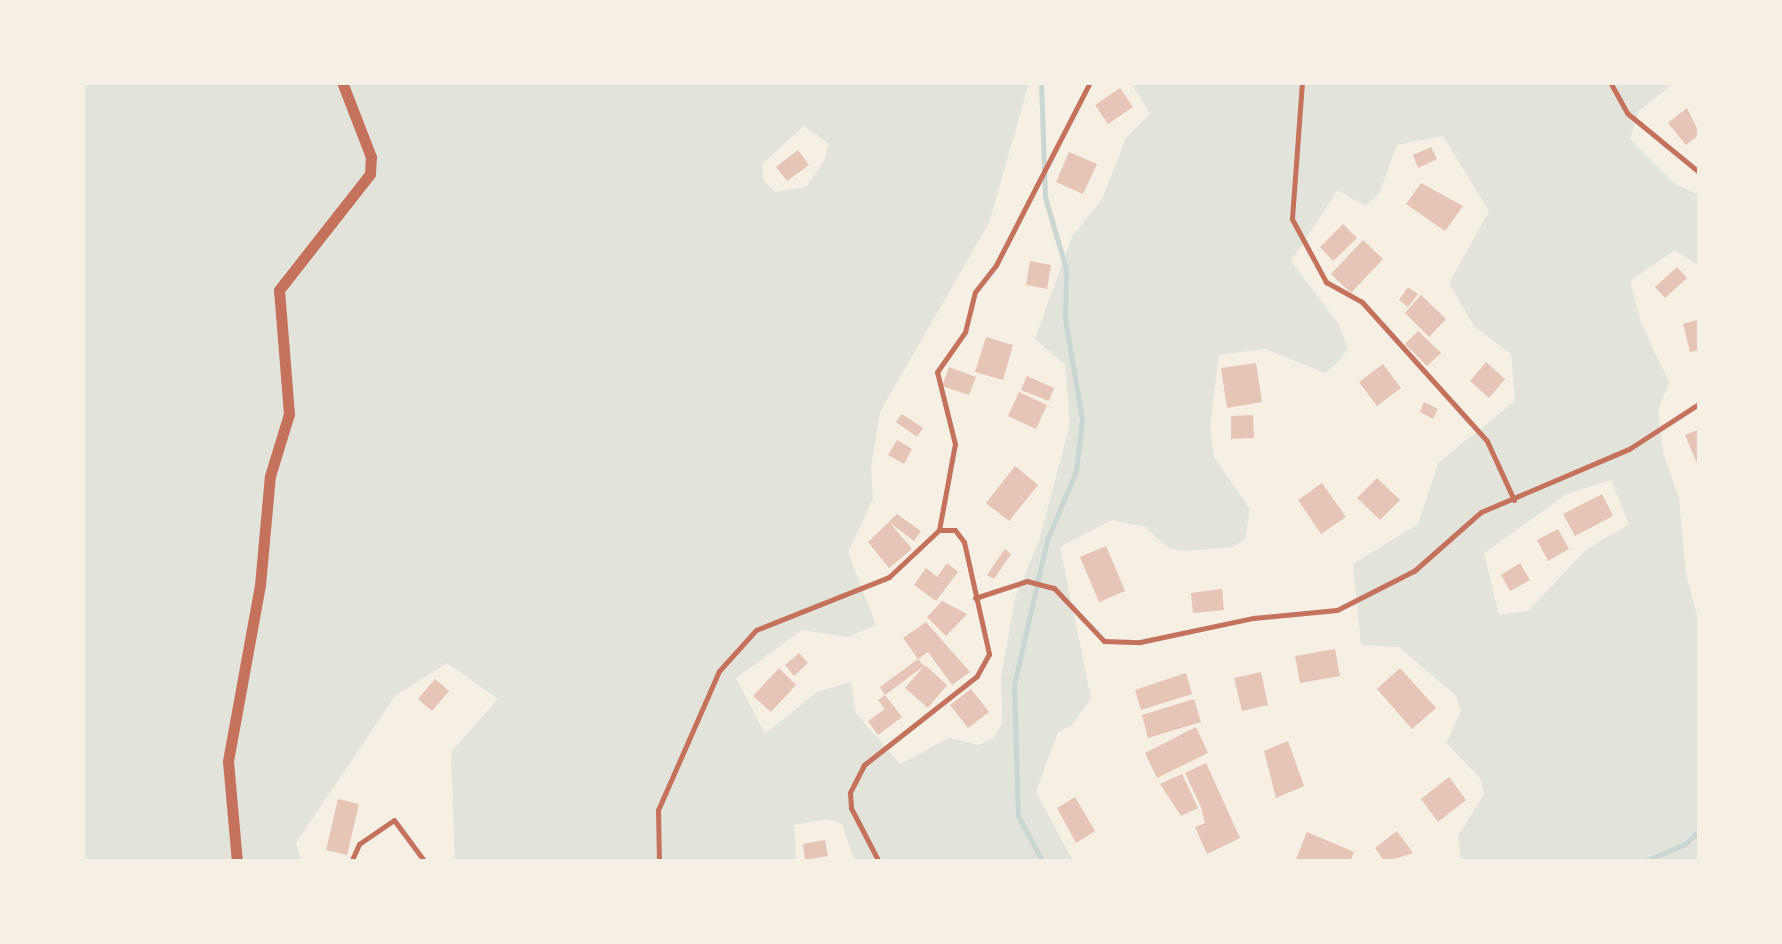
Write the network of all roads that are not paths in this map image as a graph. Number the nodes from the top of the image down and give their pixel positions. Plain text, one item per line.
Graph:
1 (342, 82) edge
2 (1090, 82) edge
3 (1302, 82) edge
4 (1610, 82) edge
5 (1700, 173) edge
6 (1700, 403) edge
7 (1514, 500) junction
8 (939, 530) junction
9 (975, 598) junction
10 (237, 862) edge
11 (351, 862) edge
12 (425, 862) edge
13 (659, 862) edge
14 (879, 862) edge

1 - 10 street
2 - 8 lane
3 - 7 lane
4 - 5 lane
6 - 7 lane
7 - 9 lane
8 - 9 lane
8 - 13 lane
9 - 14 lane
11 - 12 lane

